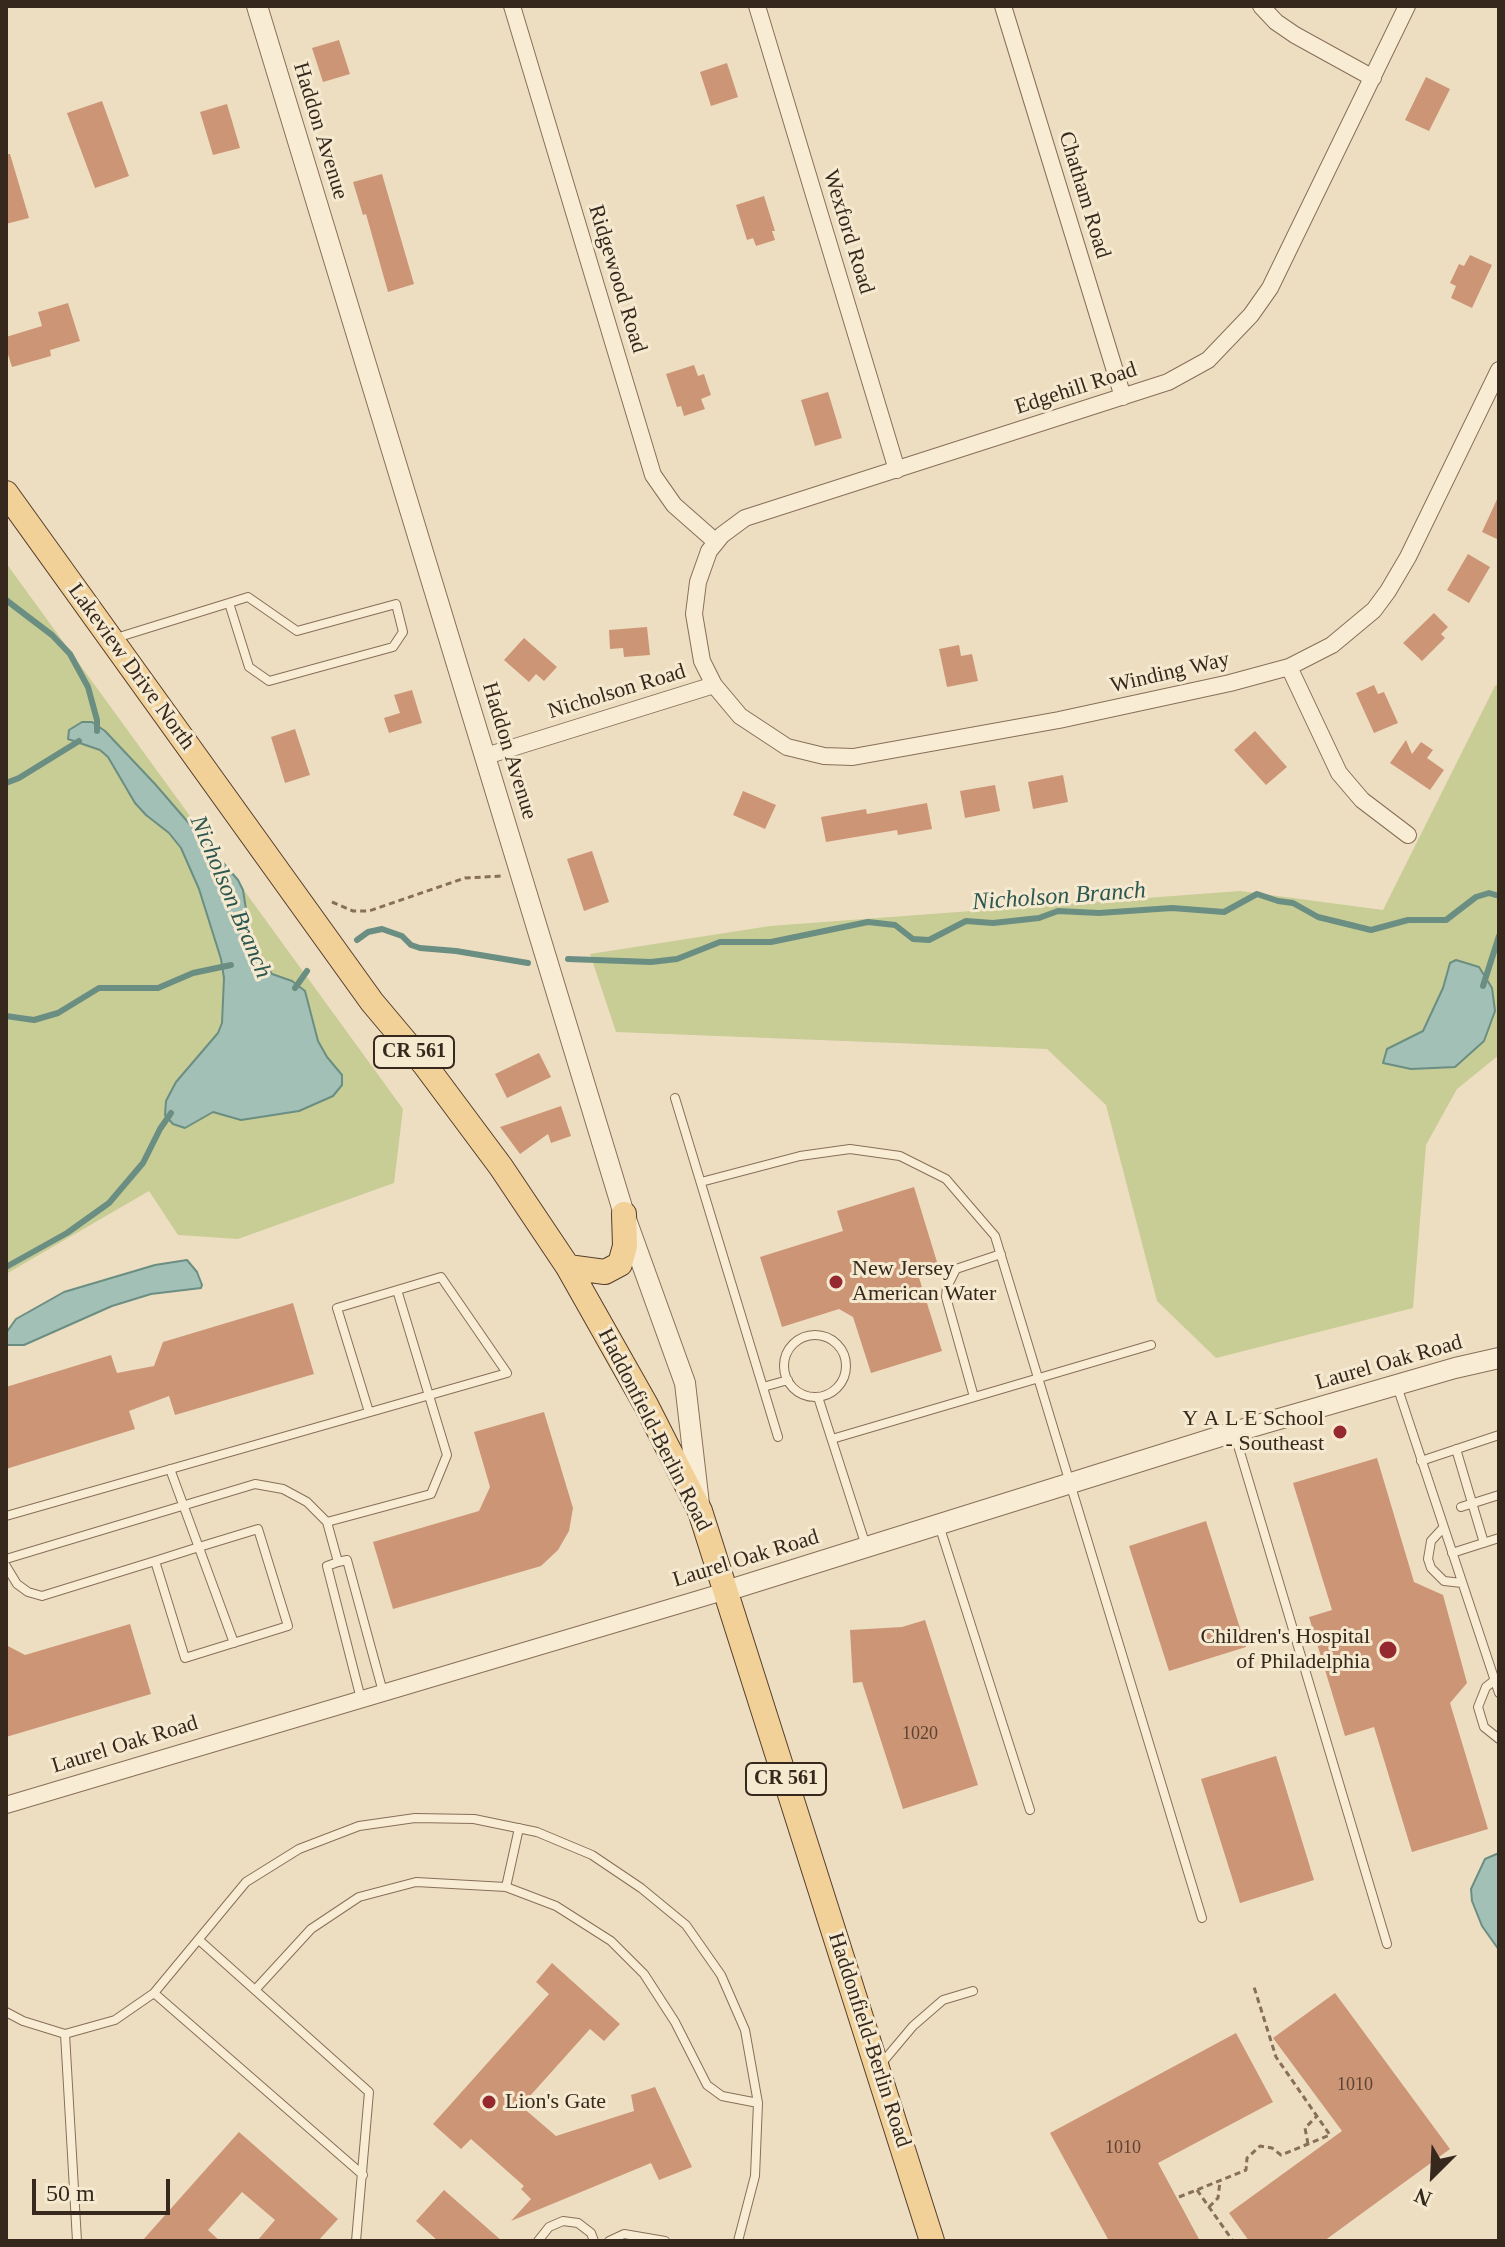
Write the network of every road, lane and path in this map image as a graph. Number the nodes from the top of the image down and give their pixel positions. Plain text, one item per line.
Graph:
1 (257, 6) edge
2 (512, 6) edge
3 (757, 6) edge
4 (1003, 6) edge
5 (1261, 6) edge
6 (1407, 6) edge
7 (1373, 78) junction
8 (1499, 370) edge
9 (1123, 397) junction
10 (897, 470) junction
11 (6, 493) edge
12 (716, 542) junction
13 (229, 603) junction
14 (111, 640) junction
15 (1289, 667) junction
16 (714, 685) junction
17 (486, 756) junction
18 (1408, 835) dead end
19 (255, 840) joint
20 (509, 882) dead end
21 (332, 902) dead end
22 (675, 1098) dead end
23 (701, 1182) junction
24 (624, 1214) junction
25 (1001, 1254) junction
26 (568, 1267) junction
27 (397, 1290) junction
28 (1151, 1345) dead end
29 (1499, 1358) edge
30 (1038, 1378) junction
31 (788, 1380) junction
32 (1396, 1385) junction
33 (763, 1387) junction
34 (429, 1395) junction
35 (818, 1397) junction
36 (974, 1397) junction
37 (369, 1412) junction
38 (1234, 1432) junction
39 (1499, 1435) edge
40 (778, 1437) dead end
41 (832, 1439) junction
42 (1456, 1449) junction
43 (1421, 1461) junction
44 (170, 1469) junction
45 (1070, 1483) junction
46 (1499, 1495) edge
47 (1472, 1503) junction
48 (184, 1506) junction
49 (1461, 1507) dead end
50 (700, 1511) junction
51 (6, 1516) edge
52 (327, 1522) junction
53 (939, 1524) junction
54 (1443, 1528) junction
55 (1499, 1538) edge
56 (1484, 1543) junction
57 (199, 1547) junction
58 (866, 1547) junction
59 (1452, 1553) junction
60 (6, 1559) edge
61 (155, 1561) junction
62 (338, 1562) junction
63 (6, 1566) edge
64 (1462, 1583) junction
65 (726, 1591) junction
66 (234, 1643) junction
67 (1495, 1680) junction
68 (384, 1693) junction
69 (1499, 1693) edge
70 (361, 1699) junction
71 (1499, 1739) edge
72 (6, 1805) edge
73 (1030, 1810) dead end
74 (519, 1828) junction
75 (506, 1887) junction
76 (1202, 1918) dead end
77 (199, 1940) junction
78 (1387, 1944) dead end
79 (1254, 1987) dead end
80 (255, 1990) junction
81 (973, 1991) dead end
82 (154, 1993) junction
83 (6, 2012) edge
84 (65, 2034) junction
85 (877, 2068) junction
86 (758, 2103) junction
87 (1317, 2116) junction
88 (1308, 2144) junction
89 (363, 2175) junction
90 (1220, 2181) junction
91 (1197, 2190) junction
92 (1179, 2197) dead end
93 (1209, 2207) junction
94 (649, 2240) edge
95 (77, 2241) edge
96 (356, 2241) edge
97 (538, 2241) edge
98 (594, 2241) edge
99 (609, 2241) edge
100 (665, 2241) edge
101 (738, 2241) edge
102 (932, 2241) edge
103 (1233, 2241) edge

1 - 17 street, Haddon Avenue
2 - 12 street, Ridgewood Road
3 - 10 street, Wexford Road
4 - 9 street, Chatham Road
5 - 7 street
6 - 7 street, Edgehill Road
7 - 9 street, Edgehill Road
8 - 15 street, Winding Way
9 - 10 street, Edgehill Road
10 - 12 street, Edgehill Road
11 - 14 main road, Lakeview Drive North / CR 561
12 - 16 street, Edgehill Road
13 - 13 lane
13 - 14 lane
14 - 19 main road, Lakeview Drive North / CR 561
15 - 16 street, Winding Way
15 - 18 street
16 - 17 street, Nicholson Road
17 - 24 street, Haddon Avenue
19 - 26 main road, Haddonfield-Berlin Road / CR 561
20 - 21 path
22 - 23 lane
23 - 25 lane
23 - 33 lane
24 - 26 main road
24 - 50 street, Haddon Avenue
25 - 30 lane
25 - 36 lane
26 - 50 main road, Haddonfield-Berlin Road / CR 561
27 - 34 lane
27 - 34 lane
27 - 37 lane
28 - 30 lane
29 - 32 street, Laurel Oak Road
30 - 36 lane
30 - 45 lane
31 - 33 lane
31 - 35 lane
31 - 35 lane
32 - 38 street, Laurel Oak Road
32 - 43 lane
33 - 40 lane
34 - 37 lane
34 - 52 lane
35 - 41 lane
36 - 41 lane
37 - 44 lane
38 - 45 street, Laurel Oak Road
38 - 78 lane
39 - 42 lane
41 - 58 lane
42 - 43 lane
42 - 47 lane
43 - 54 lane
44 - 48 lane
44 - 51 lane
45 - 53 street, Laurel Oak Road
45 - 76 lane
46 - 47 lane
47 - 49 lane
47 - 56 lane
48 - 52 lane
48 - 57 lane
48 - 60 lane
50 - 65 main road, Haddonfield-Berlin Road / CR 561
52 - 62 lane
53 - 58 street, Laurel Oak Road
53 - 73 lane
54 - 59 lane
54 - 64 lane
55 - 56 lane
56 - 59 lane
57 - 61 lane
57 - 66 lane
57 - 66 lane
58 - 65 street, Laurel Oak Road
59 - 64 lane
61 - 63 lane
61 - 66 lane
62 - 68 lane
62 - 70 lane
64 - 67 lane
65 - 68 street, Laurel Oak Road
65 - 85 main road, Haddonfield-Berlin Road / CR 561
67 - 69 lane
67 - 71 lane
68 - 70 street, Laurel Oak Road
70 - 72 street, Laurel Oak Road
74 - 75 lane
74 - 77 lane
74 - 86 lane
75 - 80 lane
75 - 86 lane
77 - 80 lane
77 - 82 lane
79 - 87 path
80 - 89 lane
81 - 85 lane
82 - 84 lane
82 - 89 lane
83 - 84 lane
84 - 95 lane
85 - 102 main road, Haddonfield-Berlin Road / CR 561
86 - 101 lane
87 - 88 path
87 - 88 path
88 - 90 path
89 - 96 lane
90 - 91 path
90 - 93 path
91 - 92 path
91 - 93 path
93 - 103 path
94 - 99 lane
94 - 100 lane
97 - 98 lane

